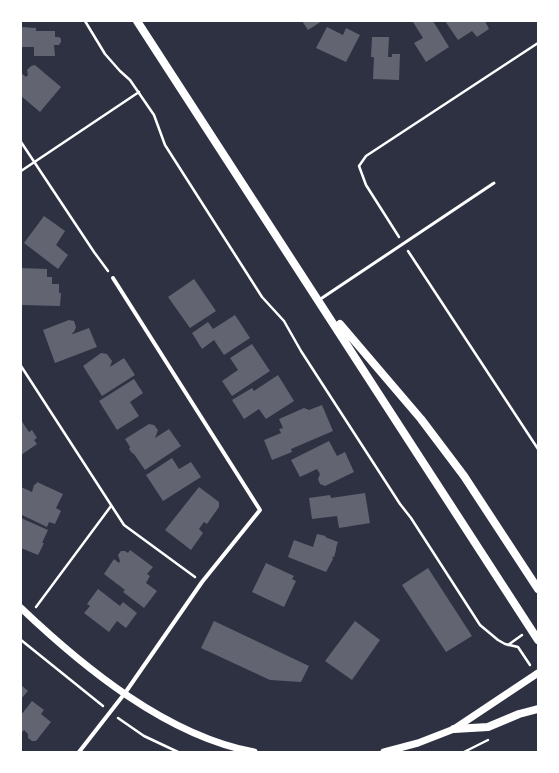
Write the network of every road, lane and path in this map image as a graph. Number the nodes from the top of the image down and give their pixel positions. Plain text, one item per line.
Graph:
1 (85, 21) edge
2 (138, 21) edge
3 (139, 92) junction
4 (21, 142) edge
5 (34, 162) junction
6 (21, 171) edge
7 (494, 183) dead end
8 (113, 278) joint
9 (319, 300) junction
10 (21, 366) edge
11 (111, 506) junction
12 (202, 582) junction
13 (538, 589) edge
14 (21, 608) edge
15 (30, 616) junction
16 (519, 637) dead end
17 (21, 640) edge
18 (538, 640) edge
19 (508, 645) junction
20 (524, 656) dead end
21 (538, 673) edge
22 (125, 693) junction
23 (538, 709) edge
24 (110, 712) junction
25 (454, 729) junction
26 (79, 752) edge
27 (178, 752) edge
28 (254, 752) edge
29 (384, 752) edge

1 - 3 path
2 - 9 main road
3 - 5 path
3 - 19 path
4 - 5 path
5 - 6 path
5 - 8 path
7 - 9 lane
8 - 12 street
9 - 13 main road
9 - 18 main road
10 - 11 path
11 - 12 path
11 - 15 path
12 - 22 street
14 - 15 street
15 - 22 street
16 - 19 path
17 - 24 path
19 - 20 path
21 - 25 street
22 - 24 street
22 - 28 street
23 - 25 main road
24 - 26 street
24 - 27 path
25 - 29 street

